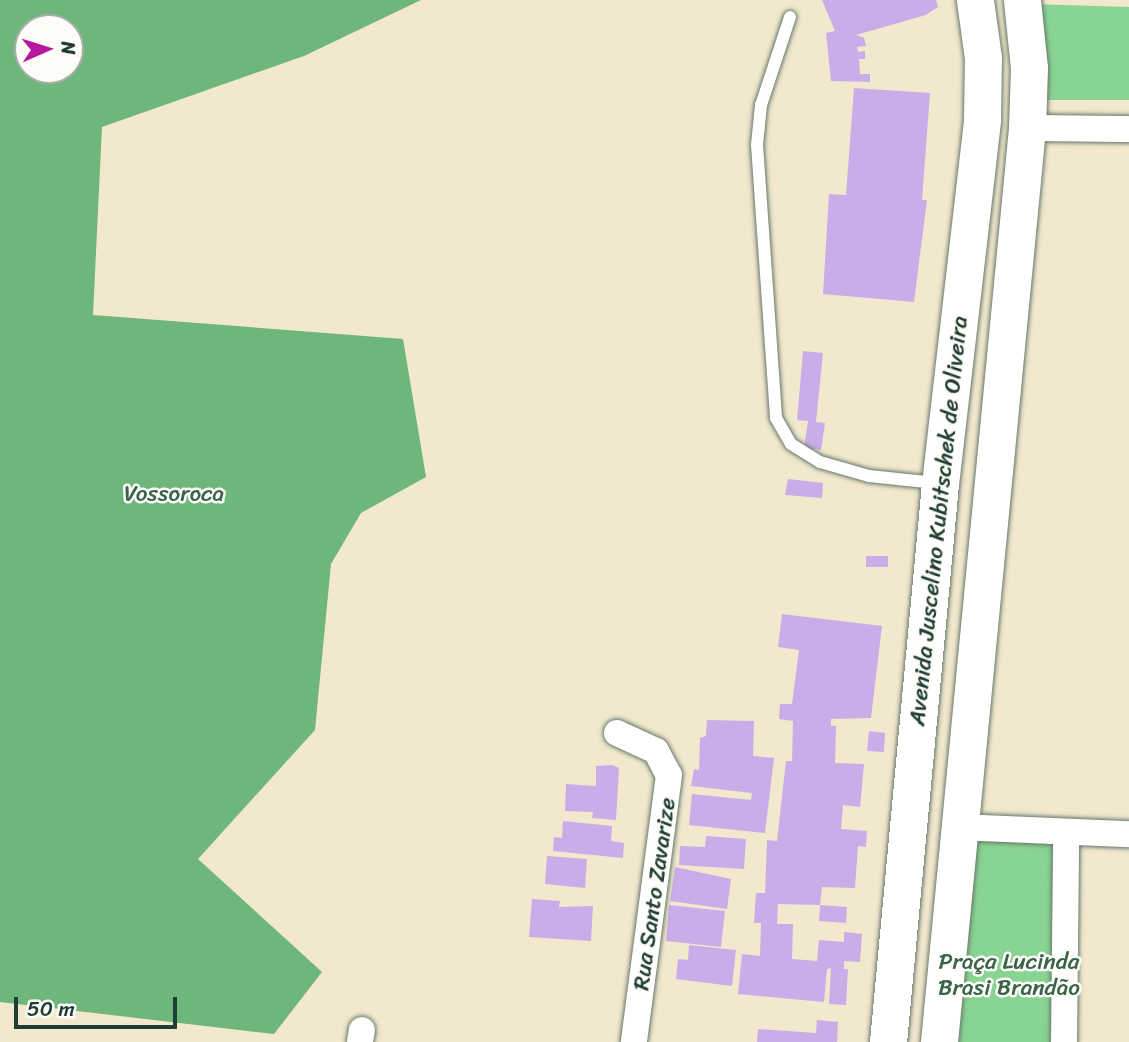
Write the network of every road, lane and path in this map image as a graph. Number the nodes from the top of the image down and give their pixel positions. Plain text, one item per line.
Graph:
1 (975, 0) edge
2 (1023, 0) edge
3 (790, 17) dead end
4 (1027, 128) junction
5 (1129, 129) edge
6 (940, 484) junction
7 (617, 733) dead end
8 (960, 827) junction
9 (1066, 834) junction
10 (1129, 834) edge
11 (634, 1042) edge
12 (888, 1042) edge
13 (939, 1042) edge
14 (1064, 1042) edge

1 - 6 main road, Avenida Juscelino Kubitschek de Oliveira
2 - 4 main road
3 - 6 lane
4 - 5 street
4 - 8 main road
6 - 12 main road, Avenida Juscelino Kubitschek de Oliveira
7 - 11 street, Rua Santo Zavarize
8 - 9 street
8 - 13 main road
9 - 10 street
9 - 14 street

